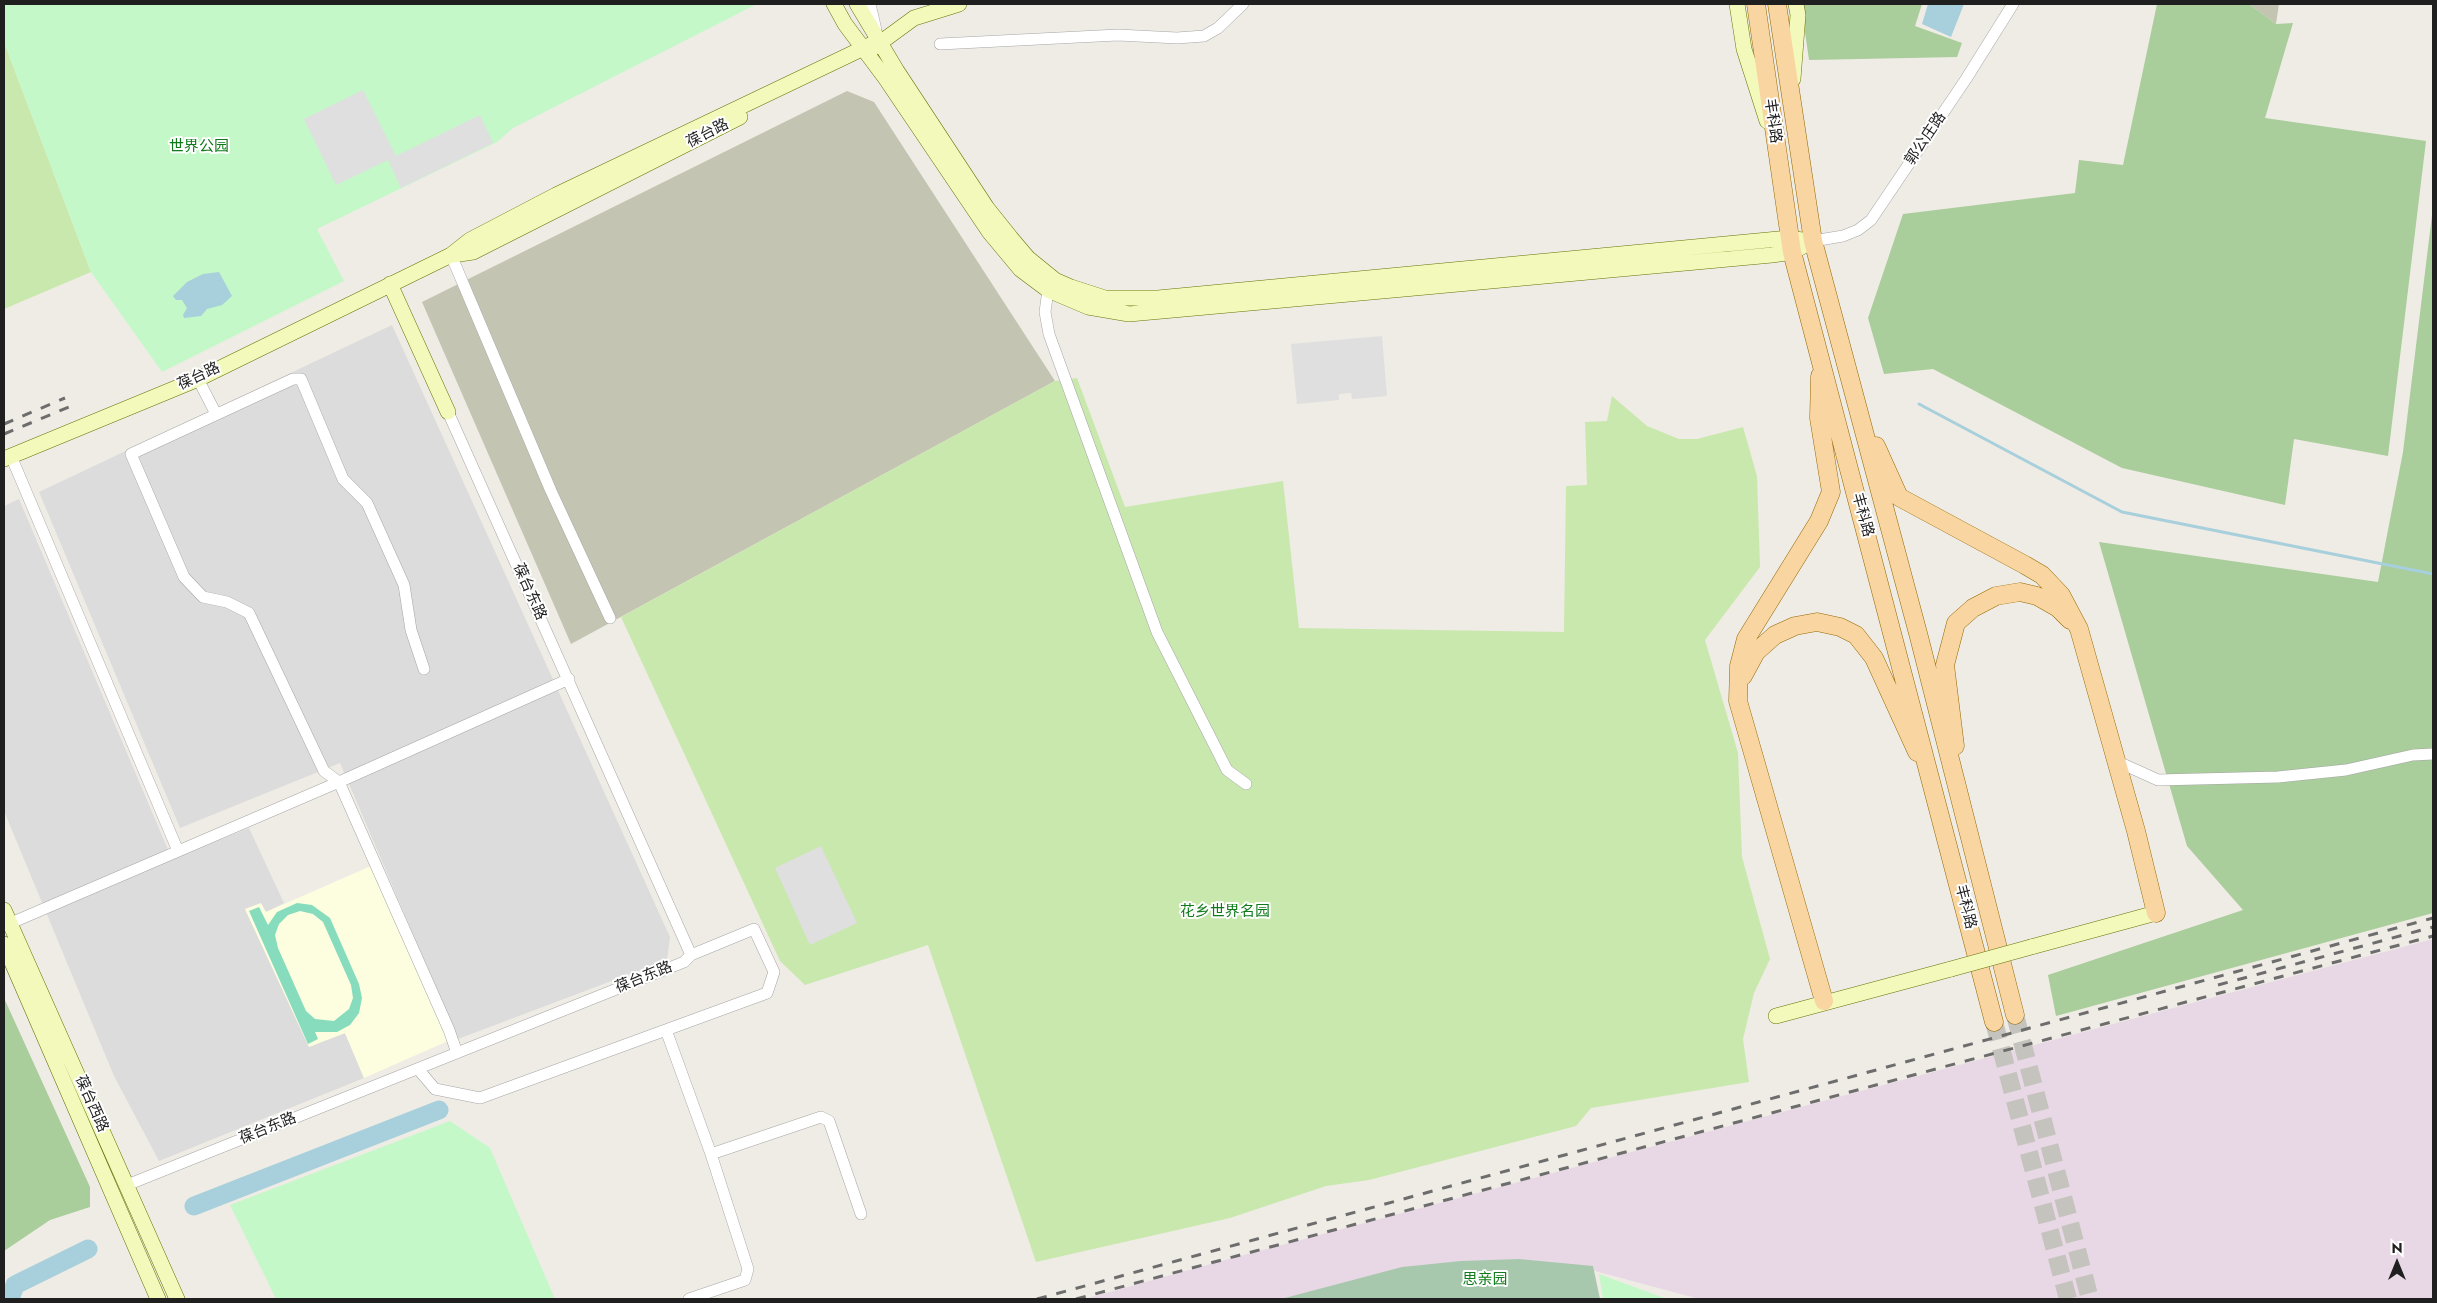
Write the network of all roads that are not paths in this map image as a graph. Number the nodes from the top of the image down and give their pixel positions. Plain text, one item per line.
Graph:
1 (834, 4) edge
2 (857, 4) edge
3 (870, 4) edge
4 (959, 4) edge
5 (1243, 4) edge
6 (1738, 4) edge
7 (1756, 4) edge
8 (1777, 4) edge
9 (1796, 4) edge
10 (2013, 4) edge
11 (879, 41) junction
12 (940, 44) dead end
13 (865, 50) junction
14 (1791, 101) junction
15 (1776, 147) junction
16 (1813, 241) junction
17 (1790, 245) junction
18 (451, 255) junction
19 (390, 284) junction
20 (1052, 285) junction
21 (1821, 358) junction
22 (198, 379) junction
23 (1855, 402) junction
24 (448, 412) joint
25 (216, 414) junction
26 (7, 457) edge
27 (610, 618) dead end
28 (2079, 629) junction
29 (424, 669) dead end
30 (569, 679) junction
31 (1738, 701) junction
32 (2433, 754) edge
33 (2116, 761) junction
34 (338, 782) junction
35 (1246, 784) dead end
36 (1959, 796) junction
37 (1937, 798) junction
38 (178, 851) junction
39 (2156, 913) joint
40 (6, 920) edge
41 (4, 944) edge
42 (690, 955) junction
43 (1824, 1001) junction
44 (2015, 1015) tunnel mouth
45 (1776, 1016) dead end
46 (1994, 1022) tunnel mouth
47 (666, 1030) junction
48 (457, 1053) junction
49 (418, 1069) junction
50 (711, 1154) junction
51 (127, 1185) junction
52 (861, 1214) dead end
53 (158, 1299) edge
54 (178, 1299) edge
55 (689, 1299) edge

1 - 13 street
2 - 11 street
3 - 11 street
4 - 11 street, 葆台路
5 - 12 street
6 - 15 street
7 - 15 main road, 丰科路
8 - 14 main road, 丰科路
9 - 14 street
10 - 16 street, 郭公庄路
11 - 13 street, 葆台路
11 - 20 street
13 - 18 street, 葆台路
13 - 20 street
14 - 16 main road, 丰科路
15 - 17 main road, 丰科路
16 - 17 street
16 - 23 main road, 丰科路
17 - 20 street
17 - 21 main road, 丰科路
18 - 19 street, 葆台路
18 - 27 street
19 - 22 street, 葆台路
19 - 24 street
20 - 35 street
21 - 31 main road
21 - 37 main road, 丰科路
22 - 25 street
22 - 26 street, 葆台路
23 - 28 main road
23 - 36 main road, 丰科路
24 - 30 street, 葆台东路
25 - 29 street
25 - 34 street
26 - 38 street
28 - 33 main road
28 - 36 main road
30 - 34 street
30 - 42 street, 葆台东路
31 - 37 main road
31 - 43 main road
32 - 33 street
33 - 39 main road
34 - 38 street
34 - 48 street
36 - 44 main road, 丰科路
37 - 46 main road, 丰科路
38 - 40 street
39 - 43 street, bridge
40 - 51 street, 葆台西路
41 - 53 street, 葆台西路
42 - 47 street
42 - 48 street, 葆台东路
43 - 45 street
47 - 49 street
47 - 50 street
48 - 49 street, 葆台东路
49 - 51 street, 葆台东路
50 - 52 street
50 - 55 street
51 - 54 street, 葆台西路

